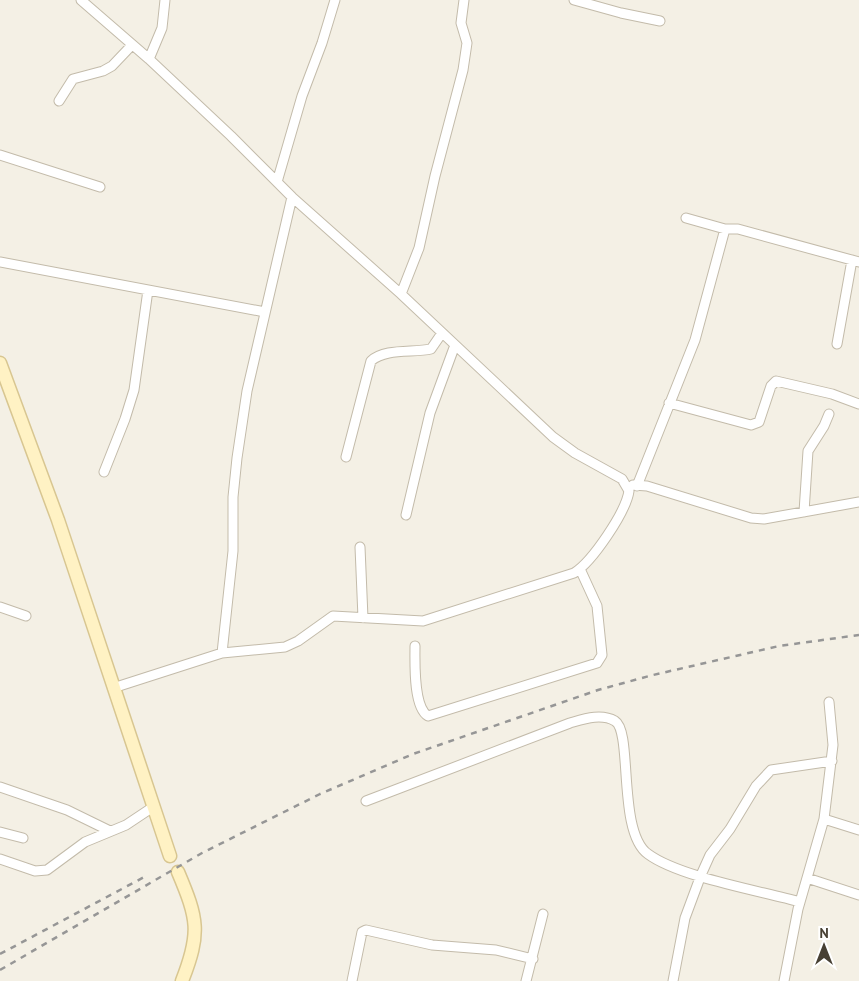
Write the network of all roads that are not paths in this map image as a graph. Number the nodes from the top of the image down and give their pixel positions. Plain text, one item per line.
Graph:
1 (81, 0) edge
2 (165, 0) edge
3 (335, 0) edge
4 (464, 0) edge
5 (574, 0) edge
6 (660, 21) dead end
7 (132, 45) junction
8 (149, 59) junction
9 (59, 101) dead end
10 (0, 155) edge
11 (277, 182) junction
12 (100, 187) dead end
13 (292, 197) junction
14 (686, 218) dead end
15 (725, 229) junction
16 (856, 261) edge
17 (0, 262) edge
18 (148, 290) junction
19 (401, 294) junction
20 (265, 312) junction
21 (442, 333) junction
22 (838, 344) dead end
23 (455, 345) junction
24 (1, 369) edge
25 (669, 402) junction
26 (859, 404) edge
27 (828, 414) dead end
28 (346, 457) dead end
29 (104, 472) dead end
30 (632, 485) junction
31 (859, 502) edge
32 (804, 512) junction
33 (406, 514) dead end
34 (360, 547) dead end
35 (580, 569) junction
36 (0, 607) edge
37 (26, 616) dead end
38 (363, 618) junction
39 (414, 646) dead end
40 (222, 653) junction
41 (114, 688) junction
42 (829, 702) dead end
43 (832, 761) junction
44 (0, 788) edge
45 (366, 801) dead end
46 (153, 807) junction
47 (824, 819) junction
48 (859, 830) edge
49 (110, 831) junction
50 (0, 832) edge
51 (23, 838) dead end
52 (170, 856) dead end
53 (0, 859) edge
54 (178, 872) dead end
55 (701, 875) junction
56 (807, 878) junction
57 (859, 895) edge
58 (800, 902) junction
59 (543, 914) dead end
60 (533, 959) junction
61 (182, 981) edge
62 (352, 981) edge
63 (526, 981) edge
64 (674, 981) edge
65 (784, 981) edge

1 - 7 street
2 - 8 street
3 - 11 street
4 - 19 street
5 - 6 street
7 - 8 street
7 - 9 street
8 - 11 street
10 - 12 street
11 - 13 street
13 - 19 street
13 - 20 street
14 - 15 street
15 - 16 street
15 - 25 street
16 - 22 street
17 - 18 street
18 - 20 street
18 - 29 street
19 - 21 street
20 - 40 street
21 - 23 street
21 - 28 street
23 - 30 street
23 - 33 street
24 - 41 street
25 - 26 street
25 - 30 street
27 - 32 street
30 - 32 street
30 - 35 street
31 - 32 street
34 - 38 street
35 - 38 street
35 - 39 street
36 - 37 street
38 - 40 street
40 - 41 street
41 - 46 street
42 - 43 street
43 - 47 street
43 - 55 street
44 - 49 street
45 - 55 street
46 - 49 street
46 - 52 street
47 - 48 street
47 - 56 street
49 - 53 street
50 - 51 street
54 - 61 street
55 - 58 street
55 - 64 street
56 - 57 street
56 - 58 street
58 - 65 street
59 - 60 street
60 - 62 street
60 - 63 street

